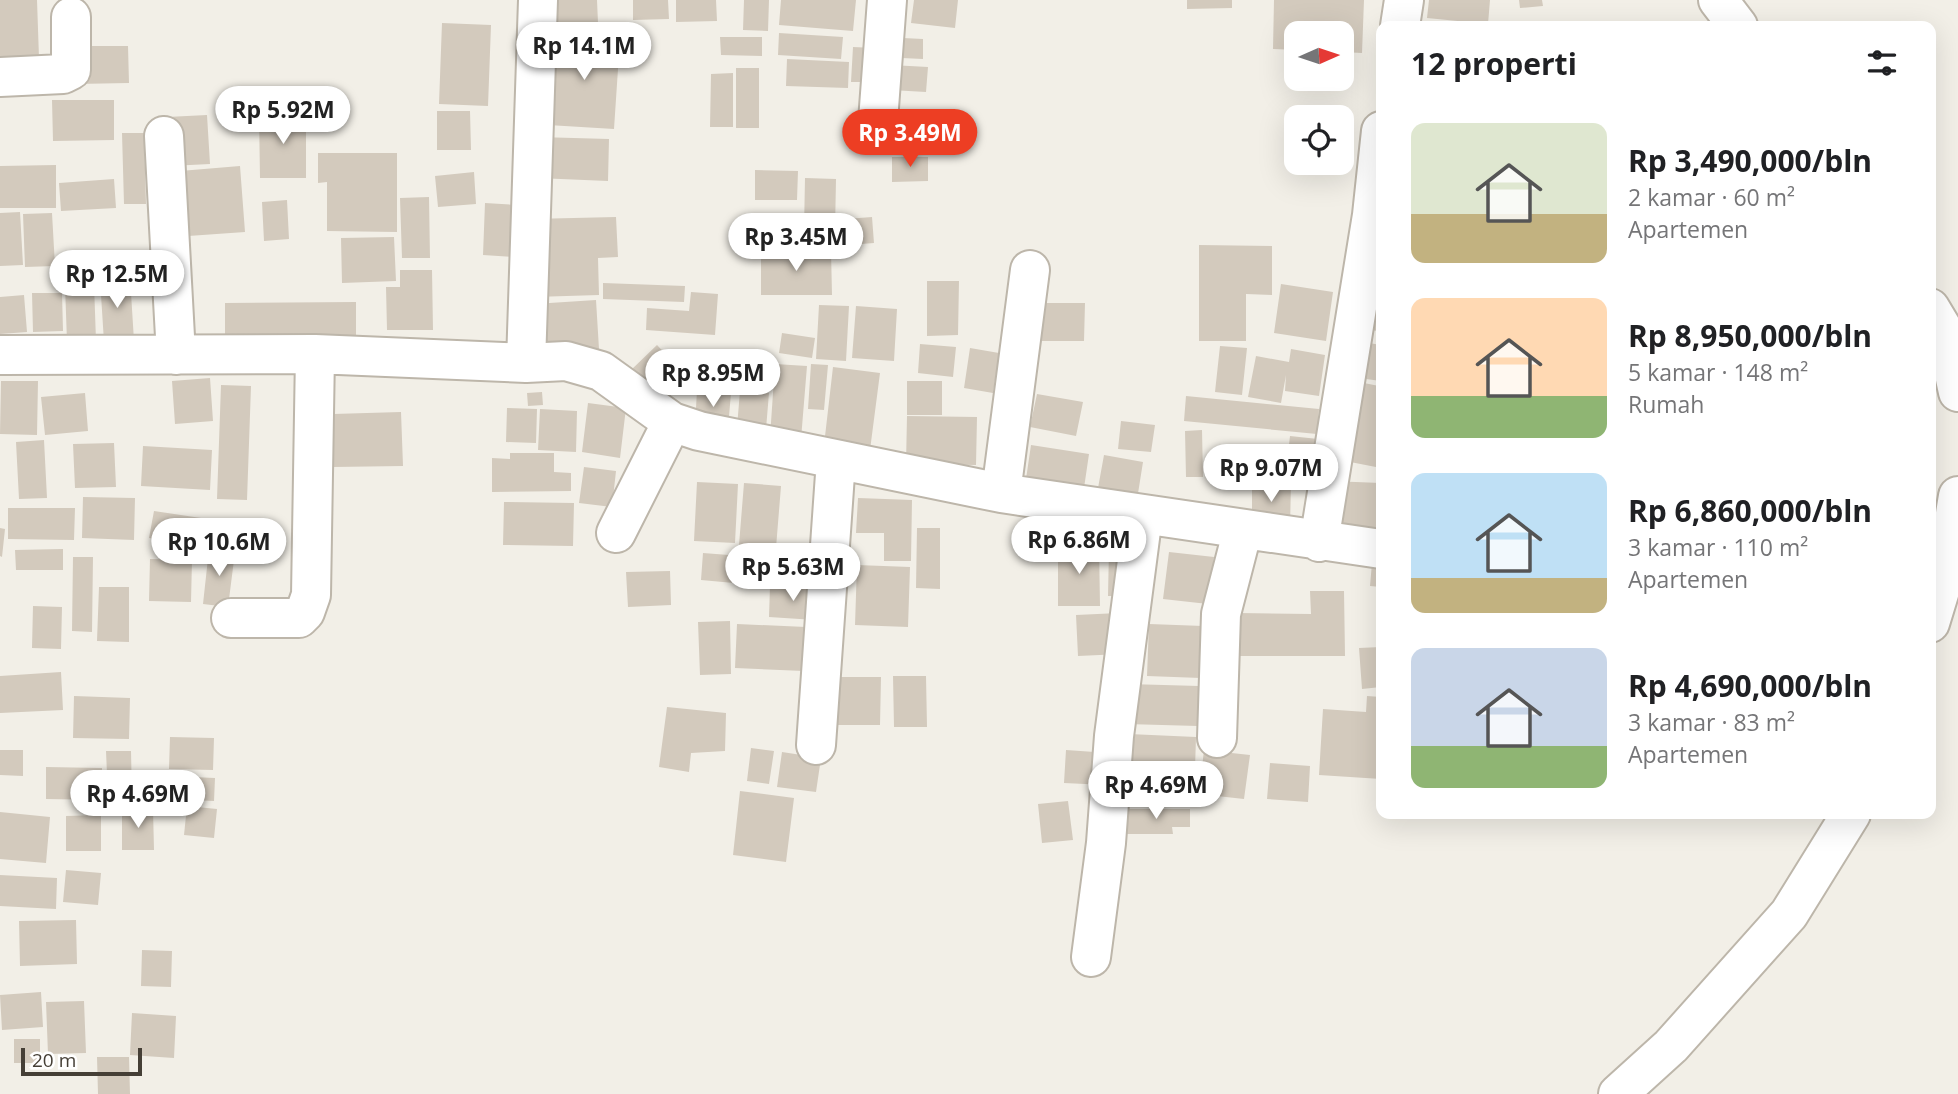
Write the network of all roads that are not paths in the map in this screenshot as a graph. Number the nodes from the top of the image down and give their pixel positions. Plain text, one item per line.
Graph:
1 (538, 0) edge
2 (887, 0) edge
3 (1404, 0) edge
4 (1718, 0) edge
5 (71, 17) dead end
6 (1400, 21) edge
7 (1734, 21) edge
8 (0, 77) edge
9 (878, 121) dead end
10 (164, 136) dead end
11 (1376, 217) edge
12 (1030, 270) dead end
13 (1936, 319) edge
14 (316, 354) junction
15 (0, 355) edge
16 (176, 355) junction
17 (526, 363) junction
18 (1958, 391) edge
19 (672, 422) junction
20 (836, 460) junction
21 (1001, 493) junction
22 (1958, 496) edge
23 (1143, 514) junction
24 (1243, 529) junction
25 (616, 533) dead end
26 (1319, 542) junction
27 (1376, 549) edge
28 (1936, 603) edge
29 (231, 618) dead end
30 (1217, 738) dead end
31 (816, 745) dead end
32 (1848, 819) edge
33 (1091, 957) dead end
34 (1618, 1094) edge

1 - 17 street
2 - 9 street
3 - 6 street
4 - 7 street
5 - 8 street
10 - 16 street
11 - 26 street
12 - 21 street
13 - 18 street
14 - 16 street
14 - 17 street
14 - 29 street
15 - 16 street
17 - 19 street
19 - 20 street
19 - 25 street
20 - 21 street
20 - 31 street
21 - 23 street
22 - 28 street
23 - 24 street
23 - 33 street
24 - 26 street
24 - 30 street
26 - 27 street
32 - 34 street

